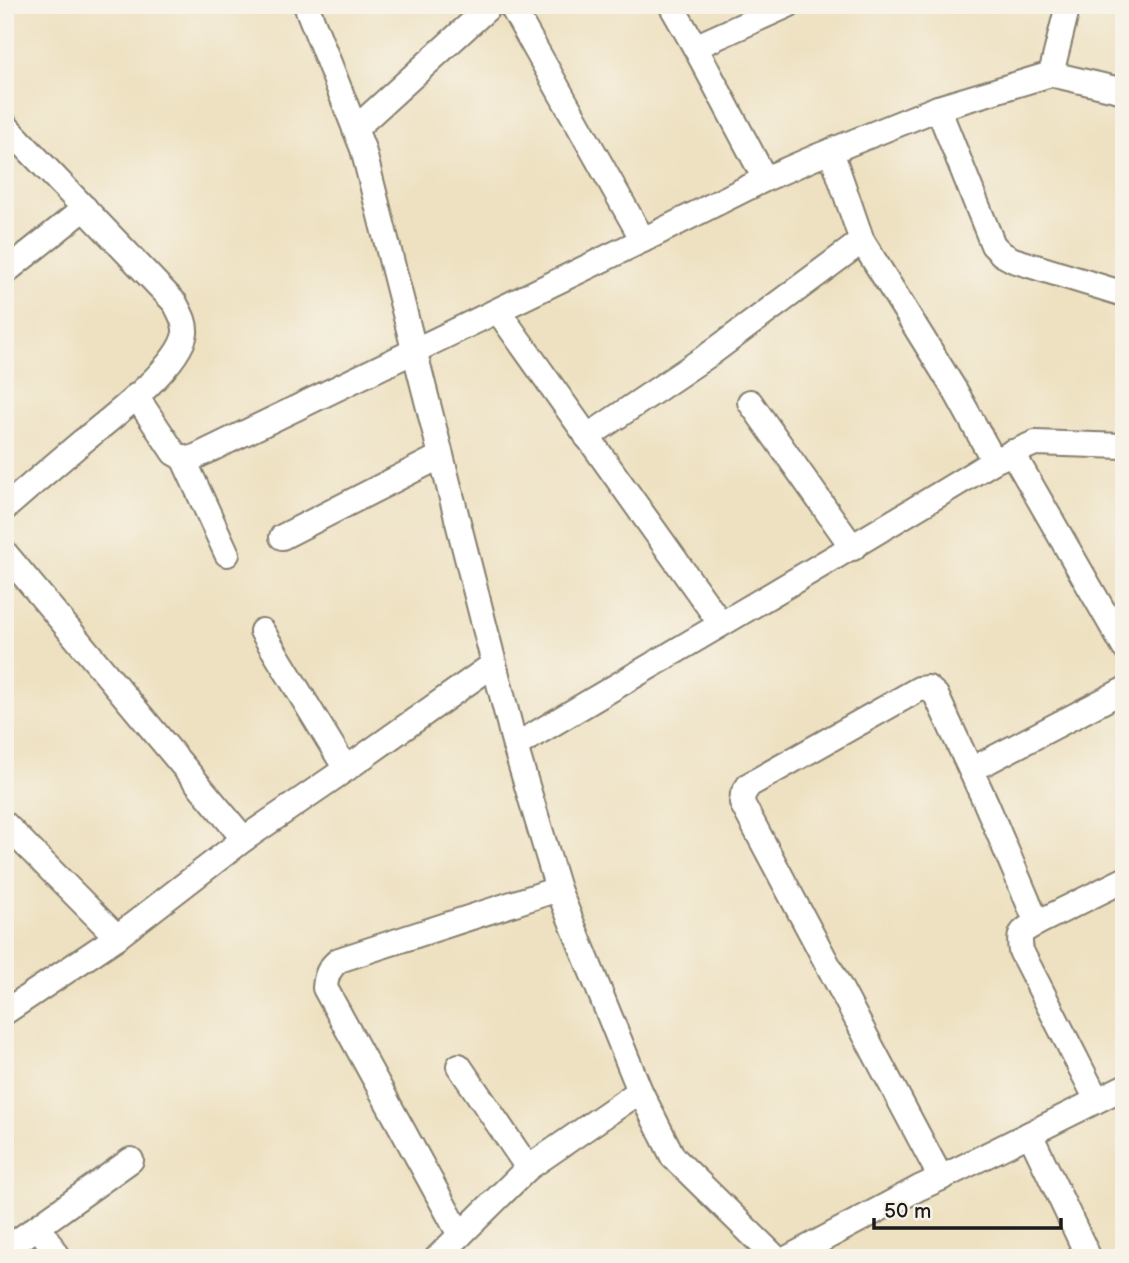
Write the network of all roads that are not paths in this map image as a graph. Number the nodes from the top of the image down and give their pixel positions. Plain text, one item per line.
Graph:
1 (306, 5) edge
2 (491, 5) edge
3 (511, 5) edge
4 (671, 5) edge
5 (788, 5) edge
6 (1068, 5) edge
7 (695, 47) junction
8 (1051, 74) junction
9 (1124, 92) edge
10 (938, 108) junction
11 (5, 125) edge
12 (355, 129) junction
13 (831, 151) junction
14 (765, 179) junction
15 (85, 208) junction
16 (643, 240) junction
17 (862, 241) junction
18 (5, 272) edge
19 (1124, 294) edge
20 (498, 310) junction
21 (414, 351) junction
22 (136, 396) junction
23 (750, 402) dead end
24 (587, 437) junction
25 (1124, 446) edge
26 (441, 456) junction
27 (1003, 457) junction
28 (183, 458) junction
29 (5, 508) edge
30 (282, 537) dead end
31 (853, 548) junction
32 (5, 553) edge
33 (227, 554) dead end
34 (721, 624) junction
35 (262, 631) dead end
36 (1124, 647) edge
37 (494, 664) junction
38 (1124, 690) edge
39 (515, 746) junction
40 (346, 769) junction
41 (971, 770) junction
42 (5, 824) edge
43 (244, 839) junction
44 (1124, 880) edge
45 (558, 889) junction
46 (1037, 923) junction
47 (117, 937) junction
48 (5, 1012) edge
49 (460, 1066) dead end
50 (1124, 1087) edge
51 (640, 1091) junction
52 (1097, 1100) junction
53 (1030, 1134) junction
54 (131, 1160) dead end
55 (528, 1168) junction
56 (941, 1178) junction
57 (39, 1226) junction
58 (460, 1235) junction
59 (5, 1250) edge
60 (58, 1258) edge
61 (437, 1258) edge
62 (776, 1258) edge
63 (788, 1258) edge
64 (1089, 1258) edge

1 - 12 street
2 - 12 street
3 - 16 street
4 - 7 street
5 - 7 street
6 - 8 street
7 - 14 street
8 - 9 street
8 - 10 street
10 - 13 street
10 - 19 street
11 - 15 street
12 - 21 street
13 - 14 street
13 - 17 street
14 - 16 street
15 - 18 street
15 - 22 street
16 - 20 street
17 - 24 street
17 - 27 street
20 - 21 street
20 - 24 street
21 - 26 street
21 - 28 street
22 - 28 street
22 - 29 street
23 - 31 street
24 - 34 street
25 - 27 street
26 - 30 street
26 - 37 street
27 - 31 street
27 - 36 street
28 - 33 street
31 - 34 street
32 - 43 street
34 - 39 street
35 - 40 street
37 - 39 street
37 - 40 street
38 - 41 street
39 - 45 street
40 - 43 street
41 - 46 street
41 - 56 street
42 - 47 street
43 - 47 street
44 - 46 street
45 - 51 street
45 - 58 street
46 - 52 street
47 - 48 street
49 - 55 street
50 - 52 street
51 - 55 street
51 - 62 street
52 - 53 street
53 - 56 street
53 - 64 street
54 - 57 street
55 - 58 street
56 - 63 street
57 - 59 street
57 - 60 street
58 - 61 street

